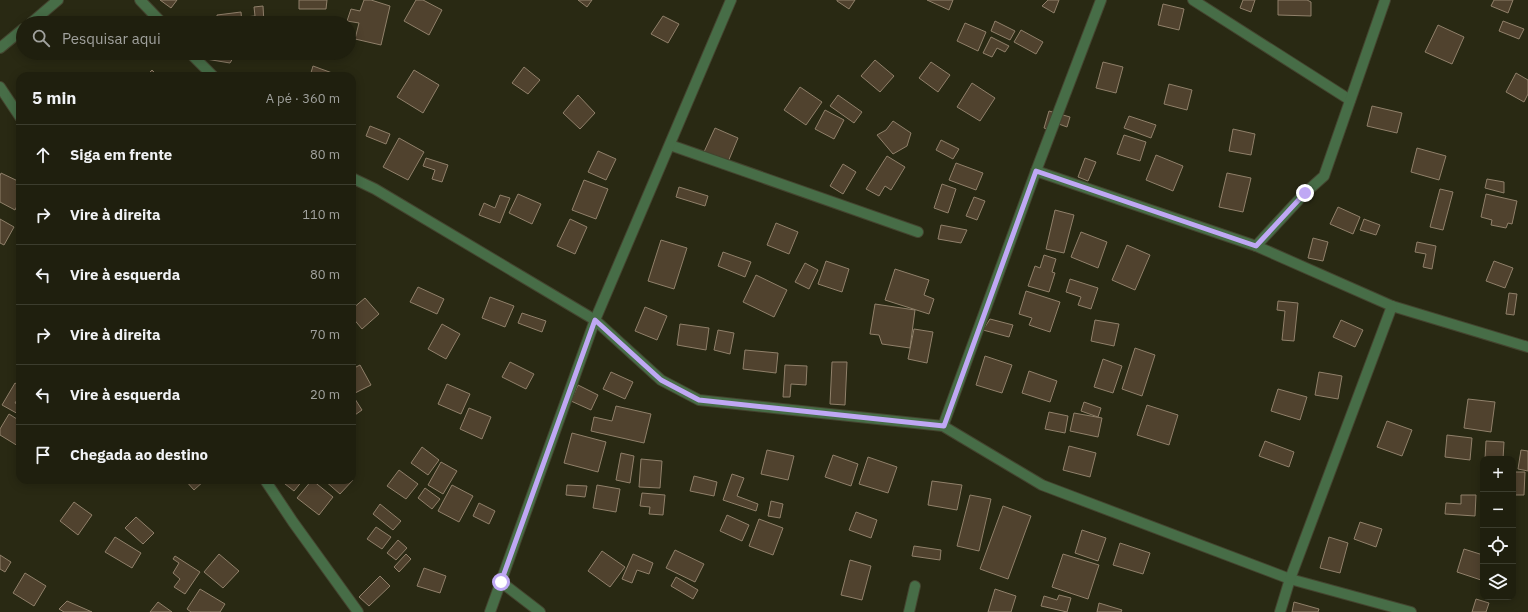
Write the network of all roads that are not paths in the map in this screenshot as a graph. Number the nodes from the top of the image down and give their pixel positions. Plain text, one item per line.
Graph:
1 (58, 0) edge
2 (140, 0) edge
3 (731, 0) edge
4 (1101, 0) edge
5 (1193, 0) edge
6 (1385, 0) edge
7 (39, 16) edge
8 (155, 16) edge
9 (16, 35) edge
10 (0, 48) edge
11 (197, 60) edge
12 (209, 72) edge
13 (0, 87) edge
14 (1350, 100) junction
15 (16, 111) edge
16 (670, 145) junction
17 (1036, 171) junction
18 (356, 180) edge
19 (918, 232) dead end
20 (1256, 246) junction
21 (1392, 306) junction
22 (595, 320) junction
23 (1528, 347) edge
24 (944, 426) junction
25 (268, 484) edge
26 (1290, 579) junction
27 (501, 582) junction
28 (915, 586) dead end
29 (358, 612) edge
30 (490, 612) edge
31 (540, 612) edge
32 (909, 612) edge
33 (1280, 612) edge
34 (1411, 612) edge

1 - 7 street
2 - 8 street
3 - 16 street
4 - 17 street
5 - 14 street
6 - 14 street
9 - 10 street
11 - 12 street
13 - 15 street
14 - 20 street
16 - 19 street
16 - 22 street
17 - 20 street
17 - 24 street
18 - 22 street
20 - 21 street
21 - 23 street
21 - 26 street
22 - 24 street
22 - 27 street
24 - 26 street
25 - 29 street
26 - 33 street
26 - 34 street
27 - 30 street
27 - 31 street
28 - 32 street

